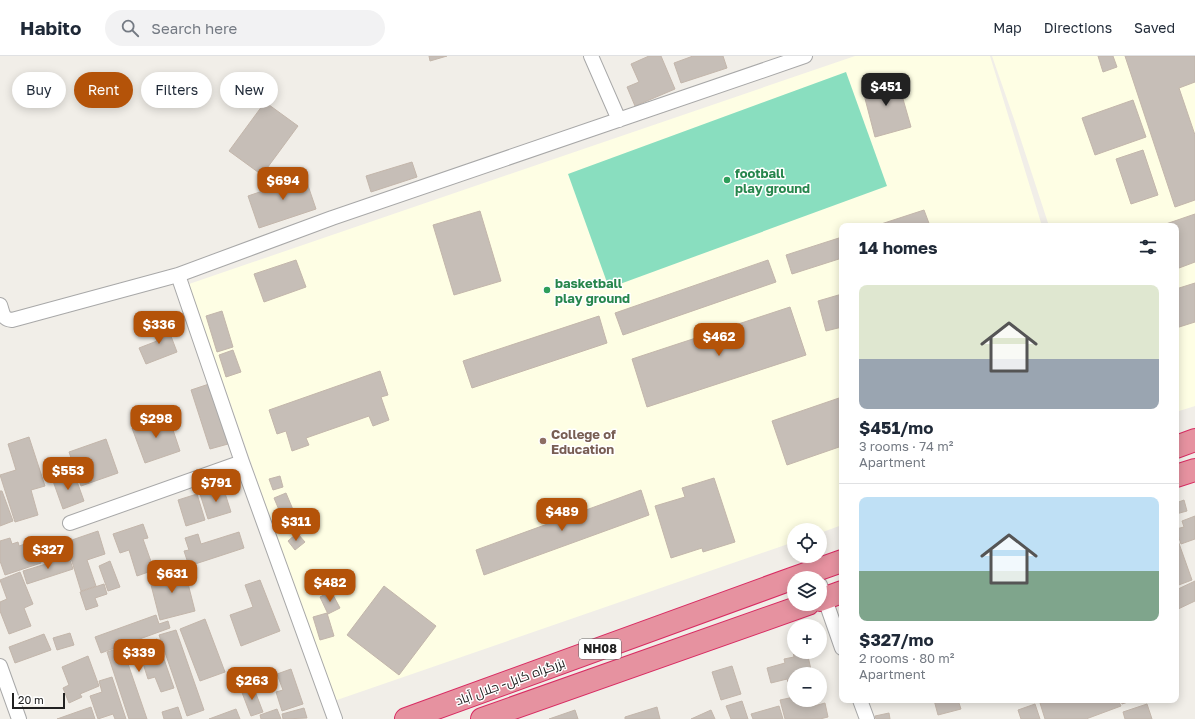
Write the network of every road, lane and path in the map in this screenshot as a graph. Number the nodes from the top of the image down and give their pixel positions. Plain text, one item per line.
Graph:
1 (591, 56) edge
2 (805, 56) edge
3 (619, 120) junction
4 (178, 275) junction
5 (0, 305) edge
6 (1195, 440) edge
7 (1179, 445) edge
8 (242, 462) junction
9 (1195, 470) edge
10 (1179, 475) edge
11 (70, 523) dead end
12 (839, 565) edge
13 (787, 581) edge
14 (827, 582) edge
15 (787, 603) edge
16 (827, 607) edge
17 (839, 640) edge
18 (0, 666) edge
19 (861, 703) edge
20 (19, 719) edge
21 (335, 719) edge
22 (406, 719) edge
23 (482, 719) edge
24 (867, 719) edge

1 - 3 street
2 - 3 street
3 - 4 street
4 - 5 street
4 - 8 street
6 - 7 highway
8 - 11 street
8 - 21 street
9 - 10 highway
12 - 14 highway, بزرگراه کابل- جلال آباد / NH08
13 - 22 highway, بزرگراه کابل- جلال آباد / NH08
15 - 23 highway, بزرگراه کابل- جلال آباد / NH08
16 - 17 street
18 - 20 street
19 - 24 street

